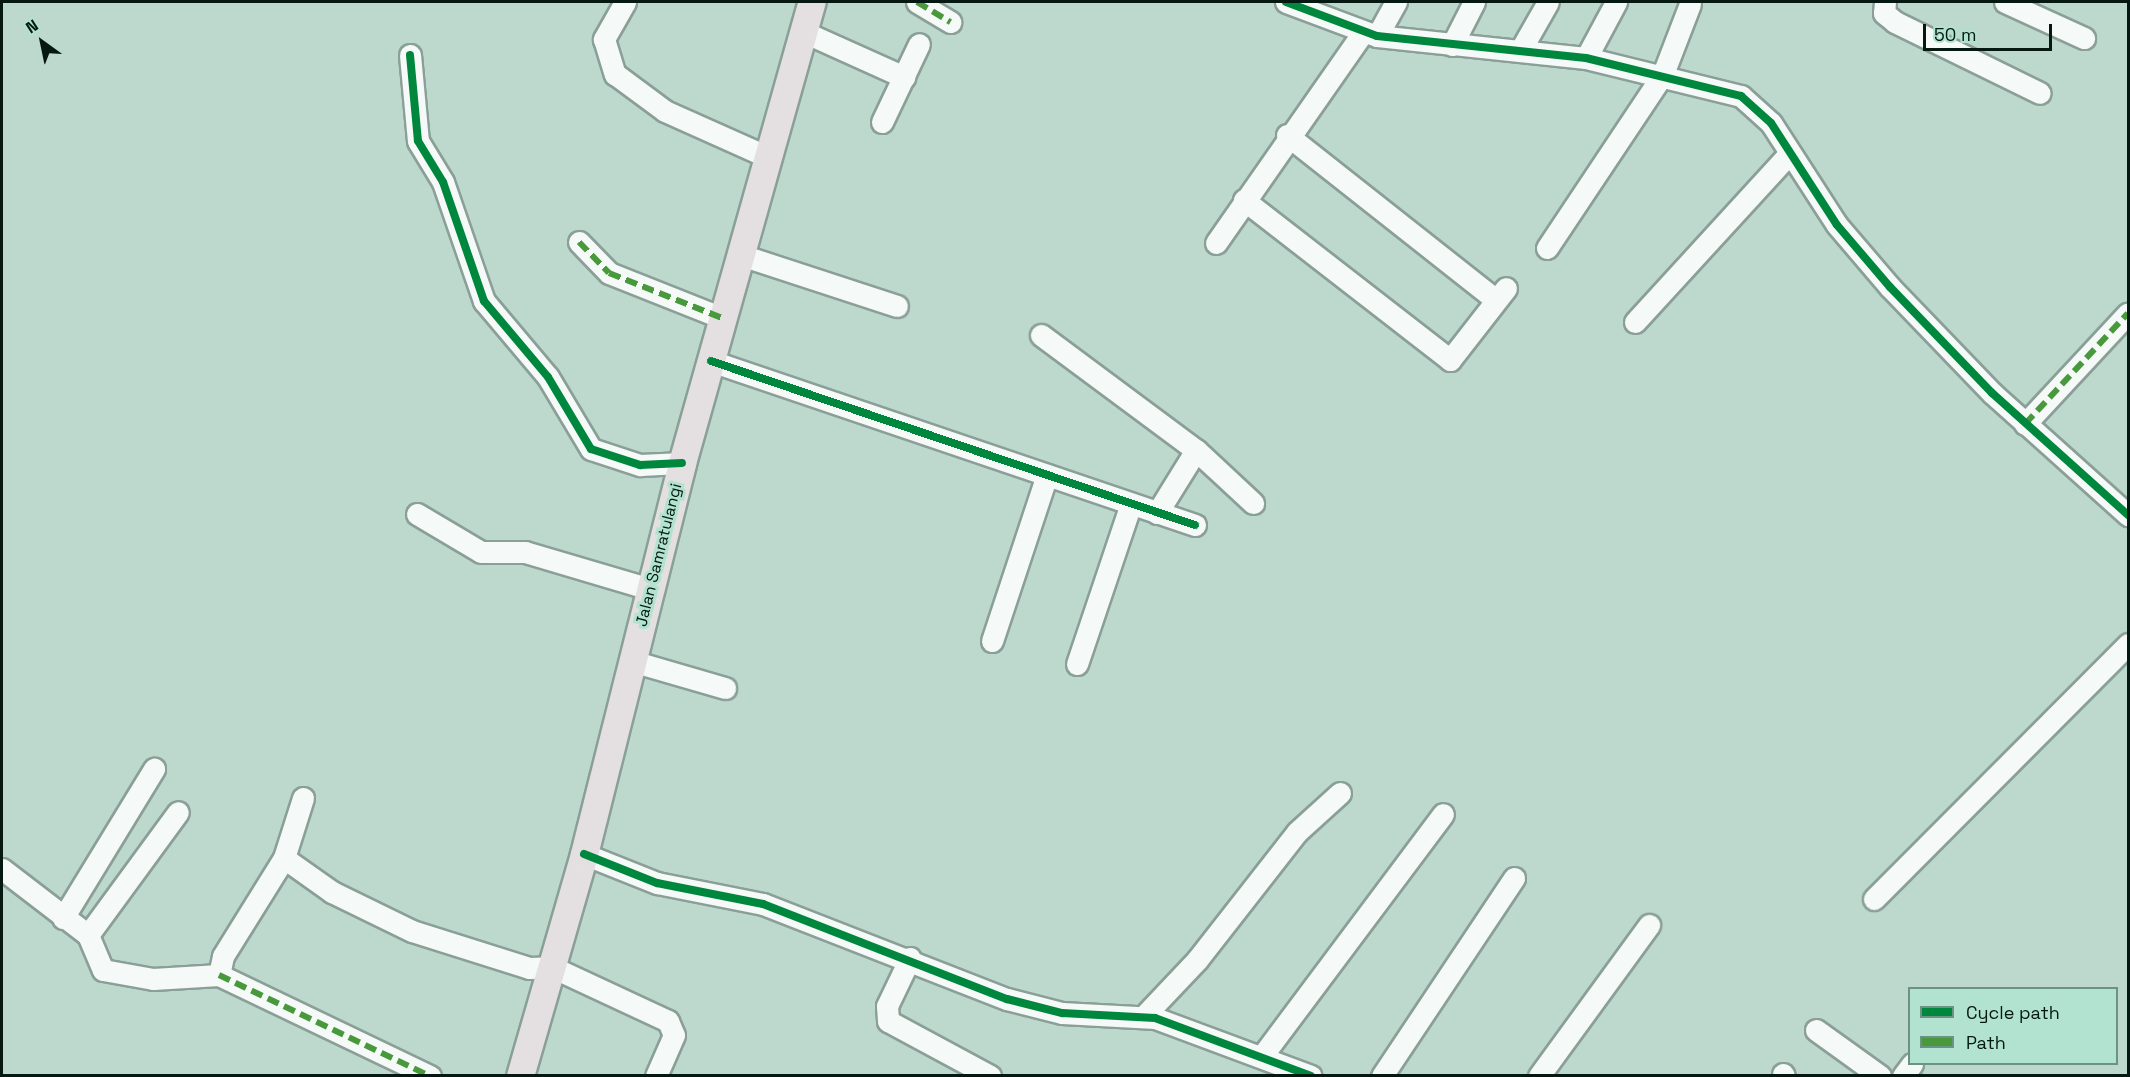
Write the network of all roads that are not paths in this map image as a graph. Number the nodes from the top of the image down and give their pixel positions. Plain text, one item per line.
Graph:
1 (625, 2) edge
2 (812, 2) edge
3 (917, 2) edge
4 (1286, 2) edge
5 (1396, 2) edge
6 (1474, 2) edge
7 (1548, 2) edge
8 (1616, 2) edge
9 (1885, 2) edge
10 (2005, 2) edge
11 (1690, 4) dead end
12 (950, 22) dead end
13 (804, 32) junction
14 (1370, 34) junction
15 (2084, 38) dead end
16 (920, 44) dead end
17 (1452, 45) junction
18 (1520, 51) junction
19 (410, 56) dead end
20 (1586, 58) junction
21 (1663, 74) junction
22 (904, 77) junction
23 (2040, 93) dead end
24 (882, 122) dead end
25 (1287, 135) junction
26 (1790, 153) junction
27 (768, 157) junction
28 (1244, 200) junction
29 (579, 242) dead end
30 (1216, 243) dead end
31 (1547, 248) dead end
32 (741, 255) junction
33 (897, 306) dead end
34 (2128, 314) edge
35 (722, 318) junction
36 (1635, 322) dead end
37 (1041, 335) dead end
38 (711, 361) junction
39 (2025, 424) junction
40 (1196, 450) junction
41 (682, 463) junction
42 (1047, 475) junction
43 (1253, 503) dead end
44 (1131, 504) junction
45 (1157, 513) junction
46 (417, 514) dead end
47 (2128, 515) edge
48 (1195, 525) dead end
49 (650, 589) junction
50 (992, 641) dead end
51 (2128, 644) edge
52 (632, 661) junction
53 (1077, 664) dead end
54 (725, 688) dead end
55 (154, 769) dead end
56 (1340, 793) dead end
57 (303, 798) dead end
58 (178, 812) dead end
59 (1443, 814) dead end
60 (584, 854) junction
61 (284, 858) junction
62 (2, 869) edge
63 (1514, 878) dead end
64 (1874, 899) dead end
65 (63, 918) junction
66 (1648, 925) dead end
67 (88, 935) junction
68 (910, 958) junction
69 (552, 967) junction
70 (219, 975) junction
71 (1144, 1016) junction
72 (1816, 1030) dead end
73 (1262, 1056) junction
74 (976, 1073) edge
75 (660, 1074) edge
76 (430, 1076) edge
77 (520, 1076) edge
78 (1311, 1076) edge
79 (1382, 1076) edge
80 (1539, 1076) edge
81 (1880, 1076) edge

1 - 27 street
2 - 13 main road, Jalan Samratulangi
3 - 12 street
4 - 14 street
5 - 14 street
6 - 17 street
7 - 18 street
8 - 20 street
9 - 23 street
10 - 15 street
11 - 21 street
13 - 22 street
13 - 27 main road, Jalan Samratulangi
14 - 17 street
14 - 25 street
16 - 22 street
17 - 18 street
18 - 20 street
19 - 41 street
20 - 21 street
21 - 26 street
21 - 31 street
22 - 24 street
25 - 28 street
25 - 28 street
26 - 36 street
26 - 39 street
27 - 32 main road, Jalan Samratulangi
28 - 30 street
29 - 35 street
32 - 33 street
32 - 35 main road, Jalan Samratulangi
34 - 39 street
35 - 38 main road, Jalan Samratulangi
37 - 40 street
38 - 41 main road, Jalan Samratulangi
38 - 42 street
39 - 47 street
40 - 43 street
40 - 45 street
41 - 49 main road, Jalan Samratulangi
42 - 44 street
42 - 50 street
44 - 45 street
44 - 53 street
45 - 48 street
46 - 49 street
49 - 52 main road, Jalan Samratulangi
51 - 64 street
52 - 54 street
52 - 60 main road, Jalan Samratulangi
55 - 65 street
56 - 71 street
57 - 61 street
58 - 67 street
59 - 73 street
60 - 68 street
60 - 69 main road, Jalan Samratulangi
61 - 69 street
61 - 70 street
62 - 65 street
63 - 79 street
65 - 67 street
66 - 80 street
67 - 70 street
68 - 71 street
68 - 74 street
69 - 75 street
69 - 77 main road, Jalan Samratulangi
70 - 76 street
71 - 73 street
72 - 81 street
73 - 78 street

